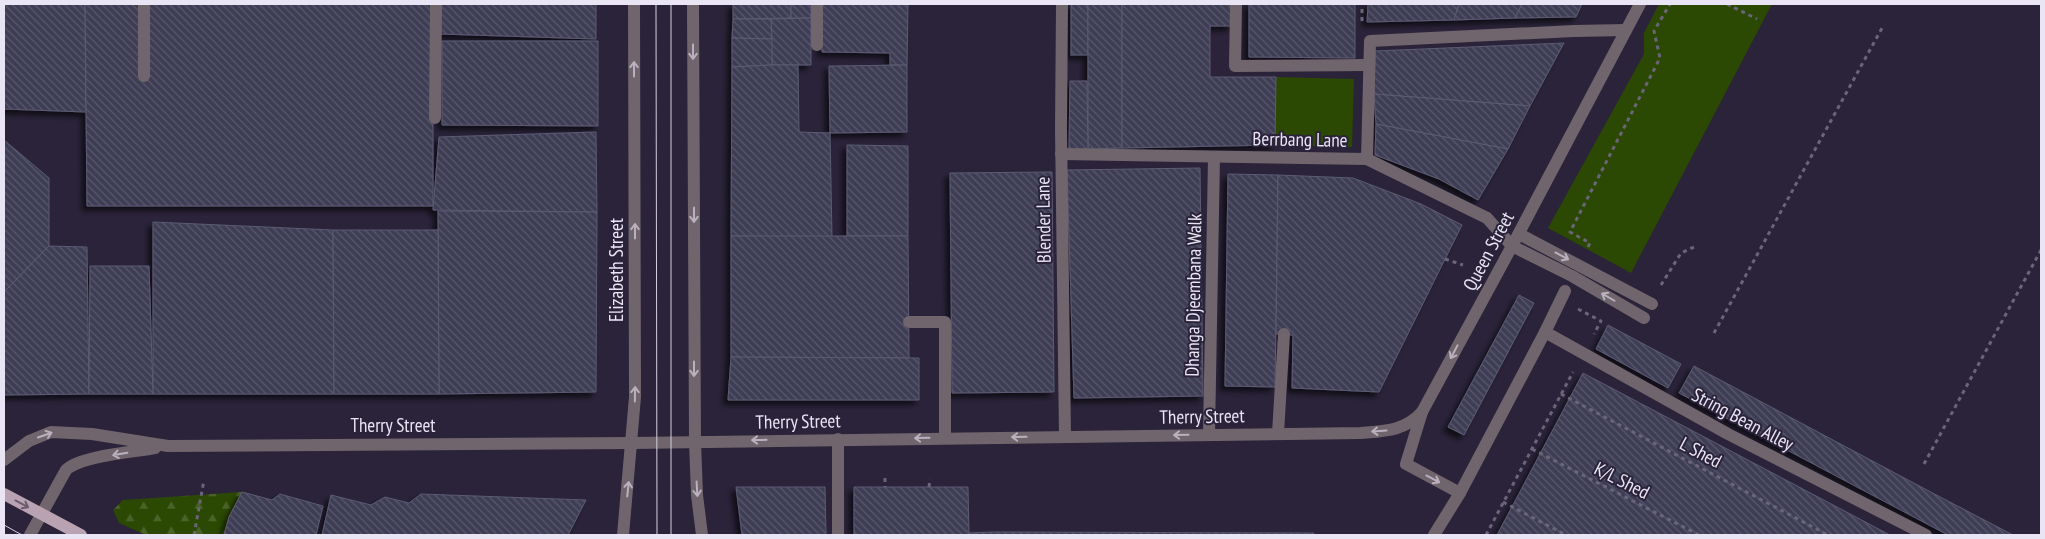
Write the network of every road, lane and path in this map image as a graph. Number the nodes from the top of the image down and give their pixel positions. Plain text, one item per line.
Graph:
1 (144, 4) edge
2 (436, 4) edge
3 (634, 4) edge
4 (693, 4) edge
5 (817, 4) edge
6 (1062, 4) edge
7 (1236, 4) edge
8 (1640, 4) edge
9 (1670, 4) edge
10 (1727, 4) edge
11 (1758, 19) dead end
12 (1882, 28) dead end
13 (1626, 30) junction
14 (817, 45) dead end
15 (1368, 65) junction
16 (144, 76) dead end
17 (434, 118) dead end
18 (1061, 154) junction
19 (1214, 157) junction
20 (1367, 159) junction
21 (1519, 234) junction
22 (1512, 246) junction
23 (1694, 247) dead end
24 (1587, 249) dead end
25 (2041, 250) edge
26 (1445, 258) dead end
27 (1463, 265) dead end
28 (1655, 288) dead end
29 (1563, 295) joint
30 (1652, 304) dead end
31 (1644, 318) dead end
32 (909, 322) dead end
33 (1546, 332) junction
34 (1714, 333) dead end
35 (1284, 334) dead end
36 (1583, 353) junction
37 (1561, 394) junction
38 (1422, 412) junction
39 (1278, 433) junction
40 (1209, 434) junction
41 (1065, 436) junction
42 (945, 438) junction
43 (838, 439) junction
44 (632, 442) junction
45 (695, 442) junction
46 (168, 446) junction
47 (1532, 449) junction
48 (4, 460) edge
49 (1924, 464) dead end
50 (885, 478) dead end
51 (930, 479) dead end
52 (204, 480) dead end
53 (885, 487) dead end
54 (929, 487) dead end
55 (1460, 493) junction
56 (4, 494) edge
57 (1503, 502) junction
58 (41, 514) junction
59 (30, 535) edge
60 (80, 535) edge
61 (194, 535) edge
62 (623, 535) edge
63 (702, 535) edge
64 (838, 535) edge
65 (1434, 535) edge
66 (1486, 535) edge
67 (1566, 535) edge
68 (1699, 535) edge
69 (1828, 535) edge
70 (1926, 535) edge

1 - 16 street
2 - 17 street
44 -> 3 street, Elizabeth Street
4 -> 45 street
5 - 14 street
6 - 18 street, Blender Lane
7 - 15 street
8 - 13 street, Queen Street
9 - 24 path
10 - 11 path
12 - 34 path
13 - 15 street
13 - 21 street, Queen Street
15 - 20 street
18 - 19 street, Berrbang Lane
18 - 41 street, Blender Lane
19 - 20 street, Berrbang Lane
19 - 40 street, Dhanga Djeembana Walk
20 - 22 street, Berrbang Lane
21 - 22 street, Queen Street
21 -> 30 street
31 -> 22 street
22 -> 38 street, Queen Street
23 - 28 path
25 - 49 path
26 - 27 path
29 - 33 street
29 - 36 path
32 - 42 street
33 - 36 street, String Bean Alley
33 - 55 street
35 - 39 street
36 - 37 path
36 - 70 street, String Bean Alley
37 - 47 path
37 - 69 path, L Shed
38 -> 39 street, Therry Street
38 -> 55 street, Queen Street
39 - 40 street, Therry Street
40 -> 41 street, Therry Street
41 -> 42 street, Therry Street
42 -> 43 street, Therry Street
43 -> 45 street, Therry Street
43 - 64 street
44 - 45 street, Therry Street
44 - 46 street, Therry Street
62 -> 44 street, Elizabeth Street
45 -> 63 street
48 -> 46 street, Therry Street
46 -> 58 street, Therry Street
47 - 57 path
47 - 68 path, K/L Shed
50 - 53 path
51 - 54 path
52 - 61 path
55 - 65 street
56 -> 58 main road
57 - 66 path
57 - 67 path
58 - 59 street, Therry Street
58 - 60 main road

